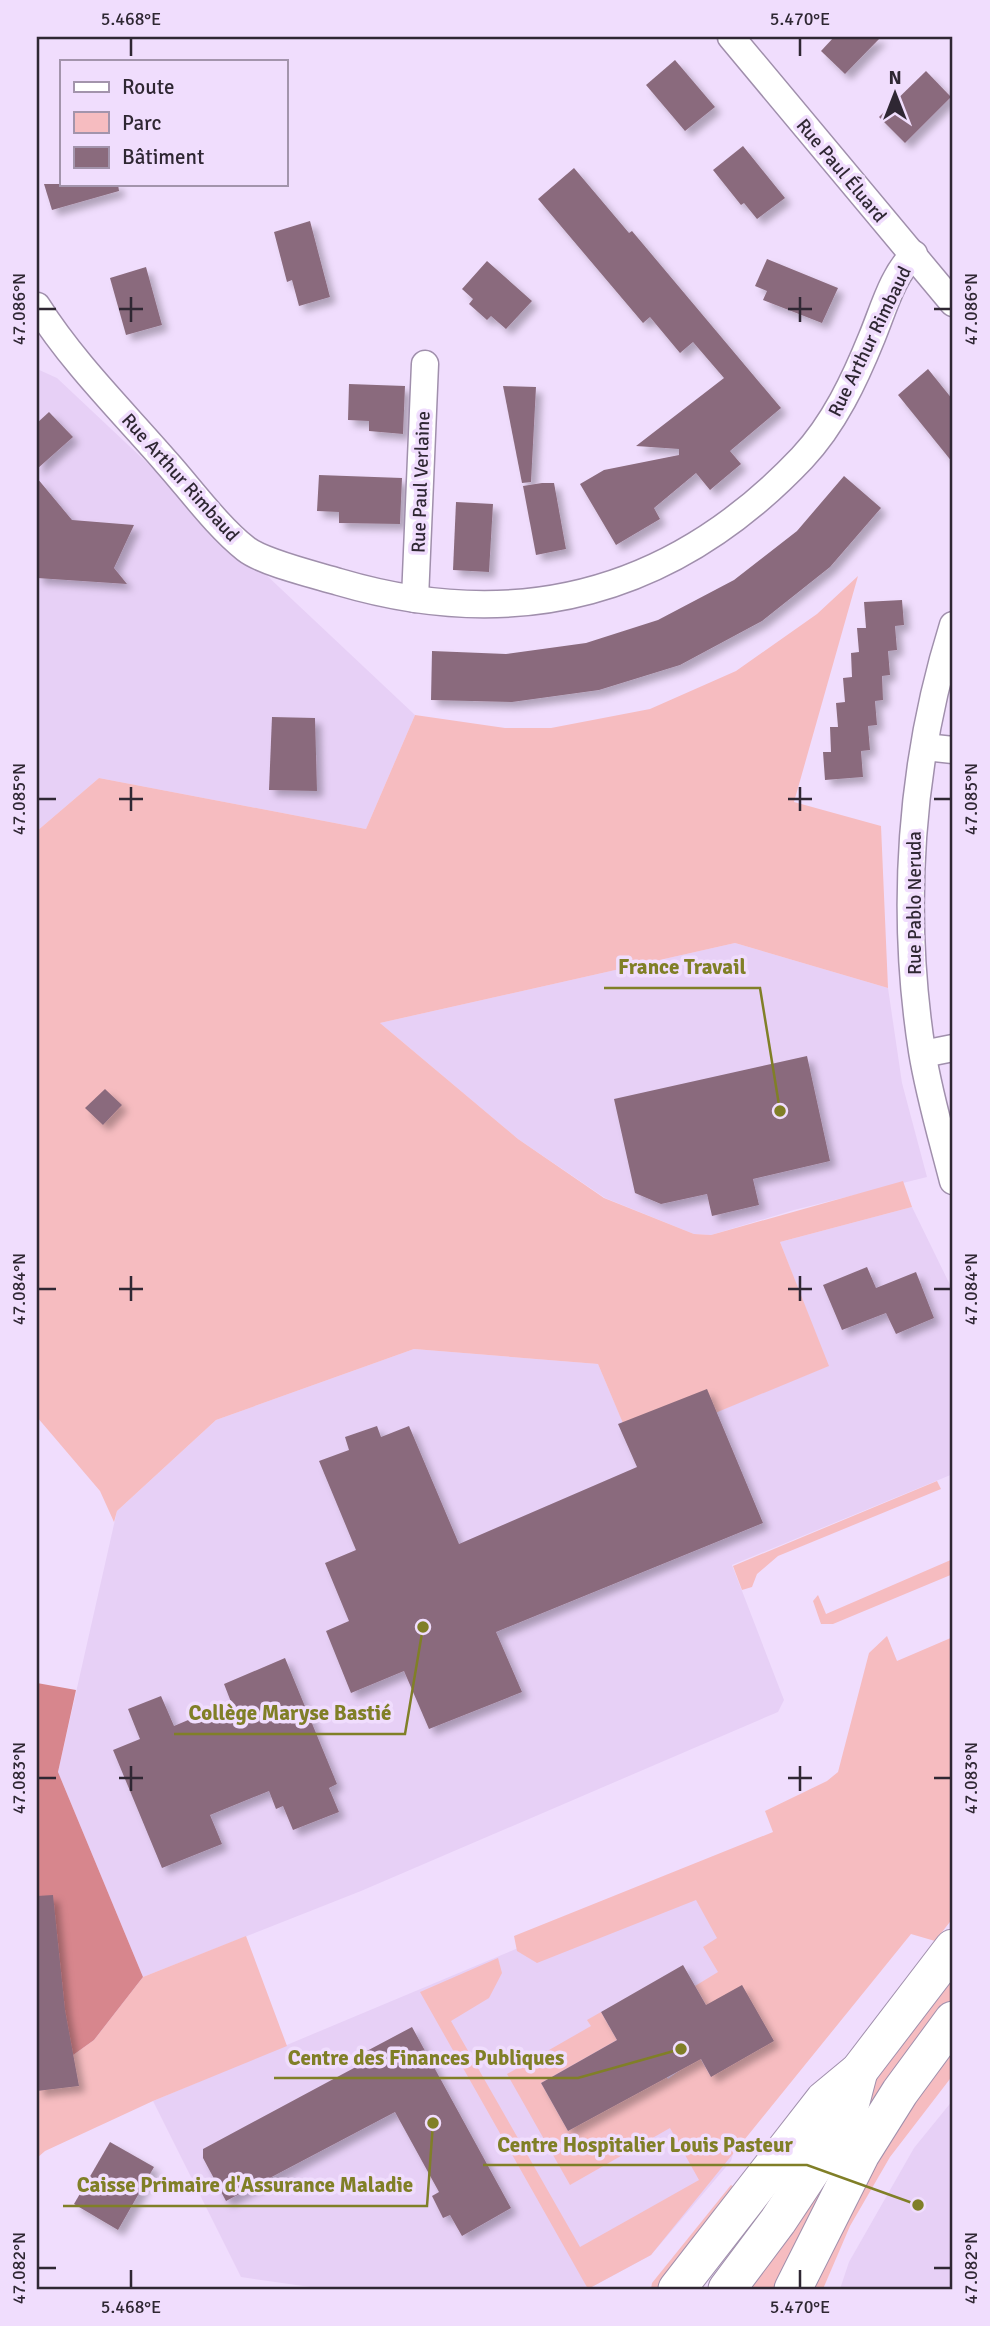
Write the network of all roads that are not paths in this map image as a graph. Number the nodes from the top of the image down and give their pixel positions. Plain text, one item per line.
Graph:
1 (731, 37) edge
2 (914, 254) junction
3 (953, 303) edge
4 (37, 306) edge
5 (425, 364) dead end
6 (415, 599) junction
7 (953, 625) edge
8 (925, 747) junction
9 (953, 750) edge
10 (953, 1048) edge
11 (923, 1054) junction
12 (953, 1181) edge
13 (953, 1948) edge
14 (953, 2020) edge
15 (859, 2071) junction
16 (677, 2289) edge
17 (727, 2289) edge
18 (793, 2289) edge

1 - 2 street, Rue Paul Éluard
2 - 3 street, Rue Paul Éluard
2 - 6 street, Rue Arthur Rimbaud
4 - 6 street, Rue Arthur Rimbaud
5 - 6 street, Rue Paul Verlaine
7 - 8 street, Rue Pablo Neruda
8 - 9 street
8 - 11 street, Rue Pablo Neruda
10 - 11 street
11 - 12 street, Rue Pablo Neruda
13 - 15 main road
14 - 18 main road
15 - 16 main road
15 - 17 main road

